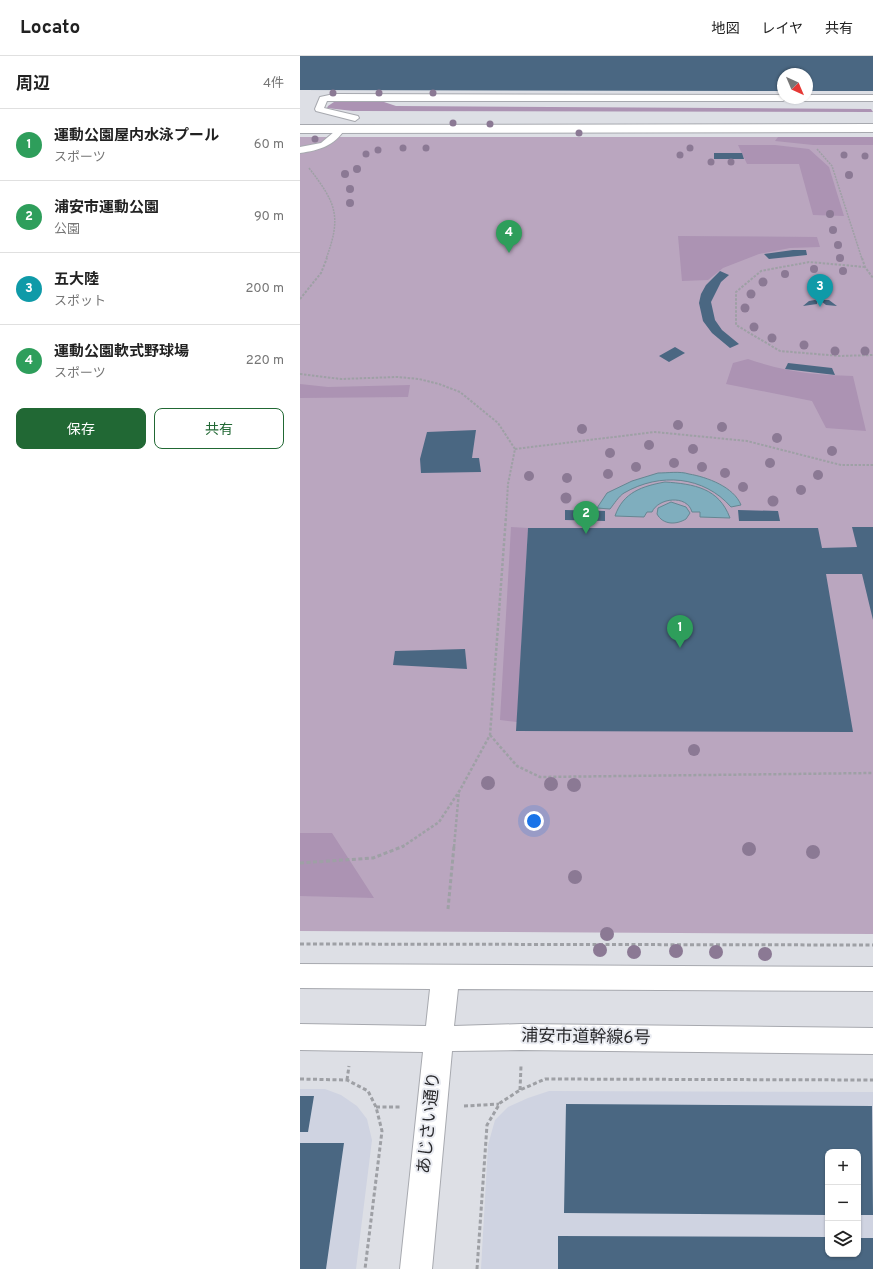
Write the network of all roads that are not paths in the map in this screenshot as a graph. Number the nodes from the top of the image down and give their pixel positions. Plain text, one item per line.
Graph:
1 (833, 91) dead end
2 (813, 94) edge
3 (390, 97) junction
4 (777, 98) edge
5 (813, 98) edge
6 (873, 98) edge
7 (777, 99) edge
8 (300, 118) edge
9 (355, 118) junction
10 (873, 119) edge
11 (300, 128) edge
12 (873, 128) edge
13 (341, 129) junction
14 (300, 150) edge
15 (300, 976) edge
16 (445, 977) junction
17 (873, 979) edge
18 (300, 1037) edge
19 (439, 1039) junction
20 (873, 1041) edge
21 (416, 1269) edge

1 - 2 lane
3 - 4 lane
3 - 7 lane
3 - 9 lane
5 - 6 lane
8 - 9 street
9 - 10 street
11 - 13 street
12 - 13 street
13 - 14 lane
15 - 16 street
16 - 17 street
16 - 19 street, あじさい通り
18 - 19 street, 浦安市道幹線6号
19 - 20 street, 浦安市道幹線6号
19 - 21 street, あじさい通り

